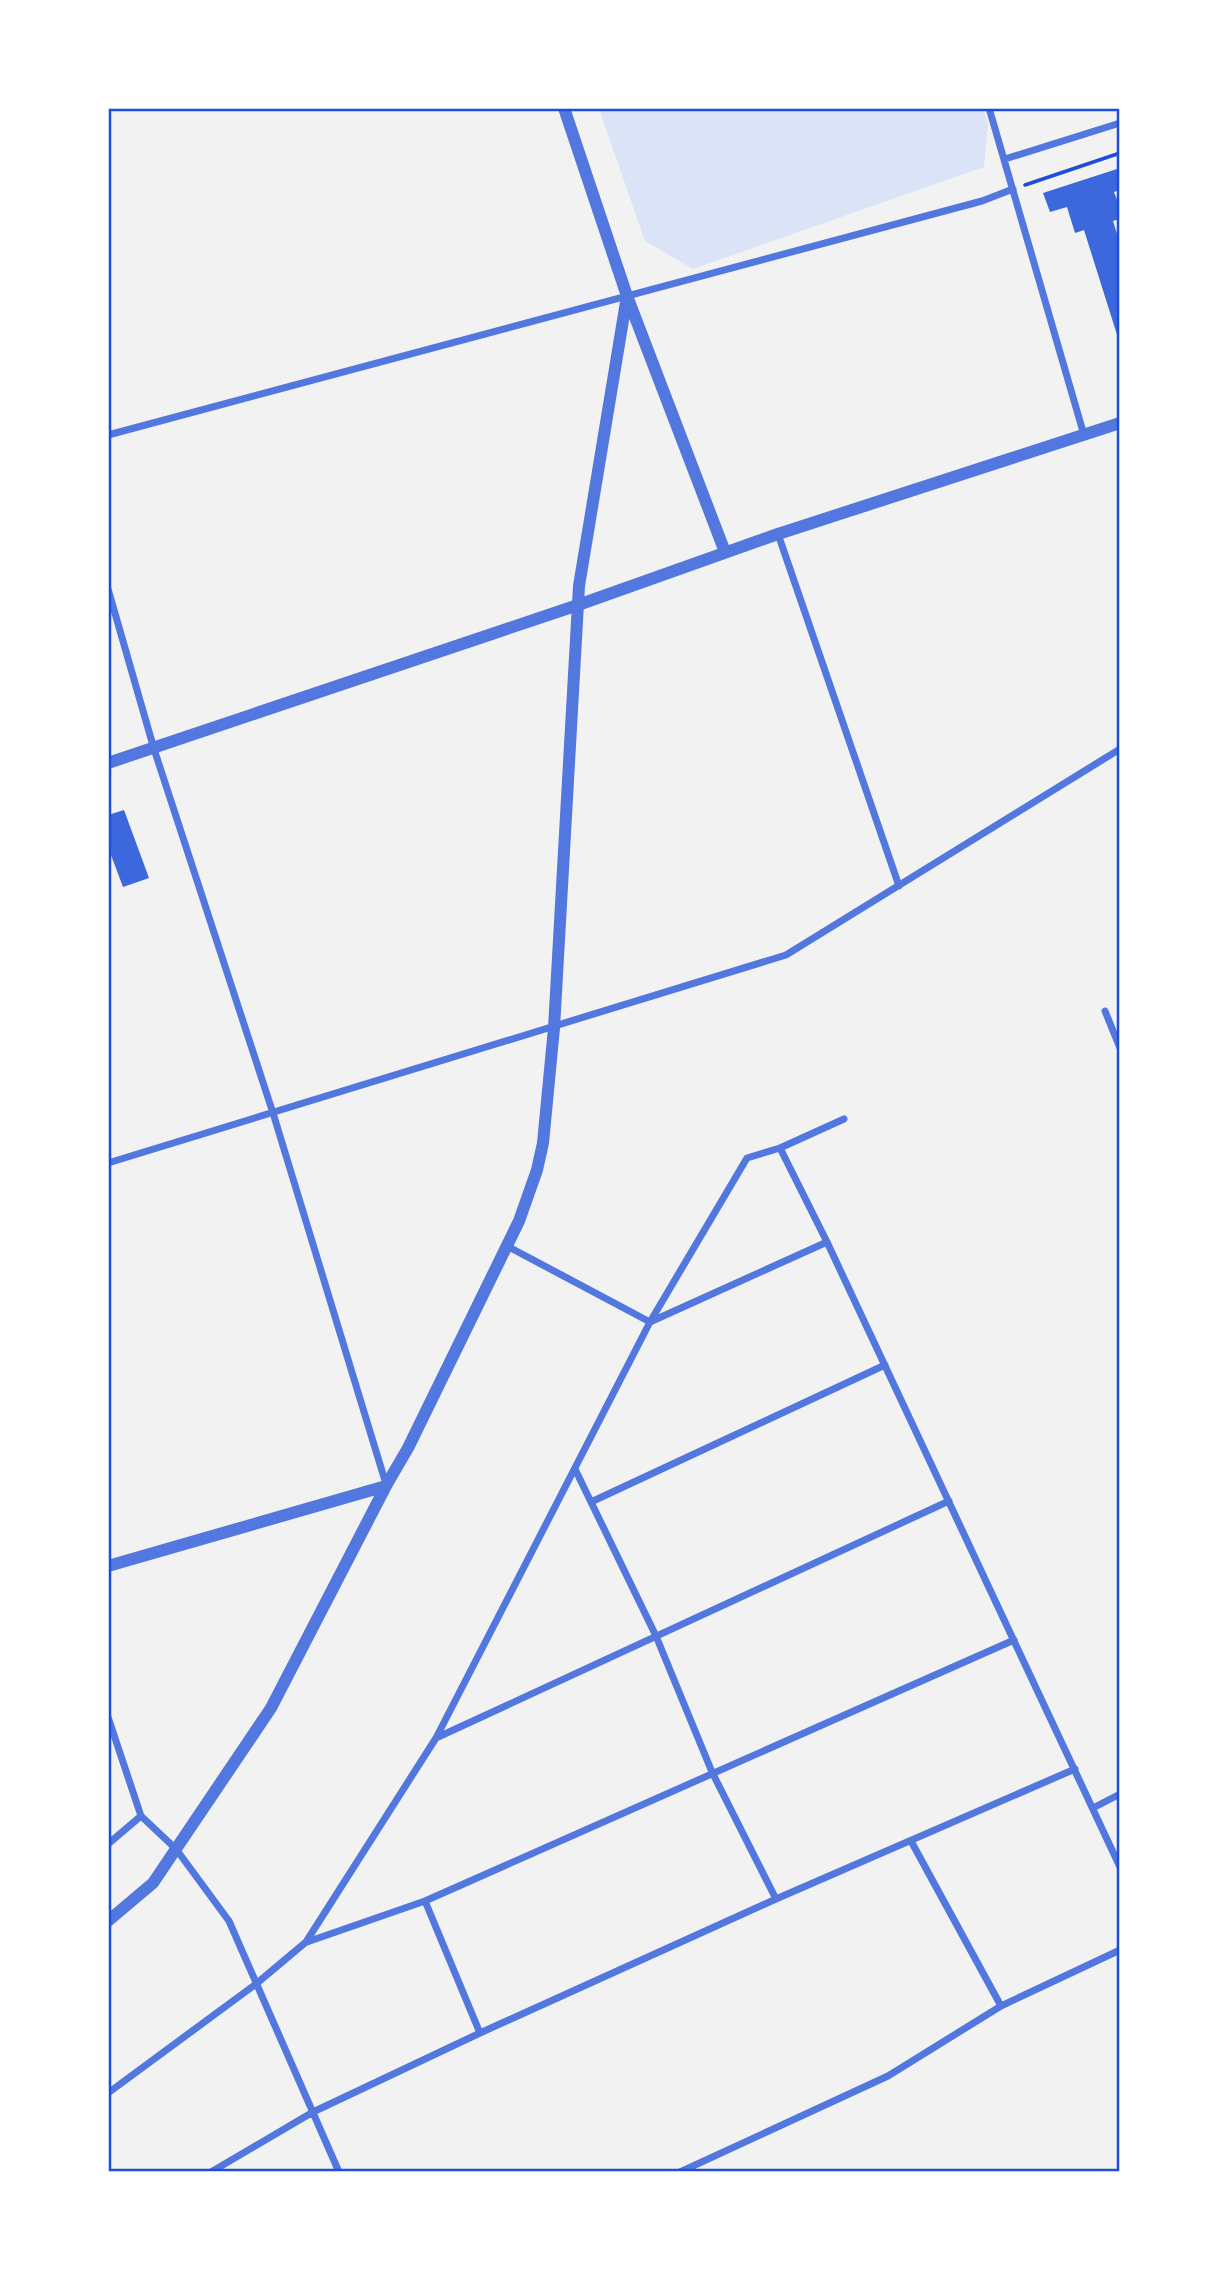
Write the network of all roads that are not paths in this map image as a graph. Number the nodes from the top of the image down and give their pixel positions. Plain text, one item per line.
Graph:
1 (564, 108) edge
2 (989, 108) edge
3 (1119, 123) edge
4 (1005, 159) junction
5 (1013, 189) junction
6 (627, 296) junction
7 (1119, 423) edge
8 (108, 435) edge
9 (1084, 435) junction
10 (778, 534) junction
11 (725, 552) junction
12 (108, 589) edge
13 (579, 605) junction
14 (154, 749) junction
15 (1119, 749) edge
16 (108, 763) edge
17 (899, 886) junction
18 (1105, 1011) dead end
19 (554, 1028) junction
20 (1119, 1048) edge
21 (273, 1113) junction
22 (845, 1119) dead end
23 (780, 1148) junction
24 (108, 1163) edge
25 (827, 1242) junction
26 (507, 1246) junction
27 (650, 1322) junction
28 (885, 1365) junction
29 (575, 1469) junction
30 (386, 1485) junction
31 (949, 1501) junction
32 (591, 1502) junction
33 (108, 1566) edge
34 (656, 1636) junction
35 (1014, 1640) junction
36 (108, 1717) edge
37 (436, 1738) junction
38 (1075, 1769) junction
39 (712, 1772) junction
40 (1119, 1794) edge
41 (1093, 1808) junction
42 (141, 1816) junction
43 (911, 1841) junction
44 (108, 1844) edge
45 (176, 1849) junction
46 (1119, 1867) edge
47 (776, 1899) junction
48 (425, 1901) junction
49 (108, 1921) edge
50 (306, 1942) junction
51 (1119, 1950) edge
52 (257, 1984) junction
53 (1001, 2006) junction
54 (480, 2033) junction
55 (108, 2093) edge
56 (313, 2112) junction
57 (211, 2172) edge
58 (339, 2172) edge
59 (680, 2172) edge

1 - 6 street
2 - 4 street
3 - 4 street
4 - 5 street
5 - 6 street
5 - 9 street
6 - 8 street
6 - 11 street
6 - 13 street
7 - 9 street
9 - 10 street
10 - 11 street
10 - 17 street
11 - 13 street
12 - 14 street
13 - 14 street
13 - 19 street
14 - 16 street
14 - 21 street
15 - 17 street
17 - 19 street
18 - 20 street
19 - 21 street
19 - 26 street
21 - 24 street
21 - 30 street
22 - 23 street
23 - 25 street
23 - 27 street
25 - 27 street
25 - 28 street
26 - 27 street
26 - 30 street
27 - 29 street
28 - 31 street
28 - 32 street
29 - 32 street
29 - 37 street
30 - 33 street
30 - 45 street
31 - 34 street
31 - 35 street
32 - 34 street
34 - 37 street
34 - 39 street
35 - 38 street
35 - 39 street
36 - 42 street
37 - 50 street
38 - 41 street
38 - 43 street
39 - 47 street
39 - 48 street
40 - 41 street
41 - 46 street
42 - 44 street
42 - 45 street
43 - 47 street
43 - 53 street
45 - 49 street
45 - 52 street
47 - 54 street
48 - 50 street
48 - 54 street
50 - 52 street
51 - 53 street
52 - 55 street
52 - 56 street
53 - 59 street
54 - 56 street
56 - 57 street
56 - 58 street

